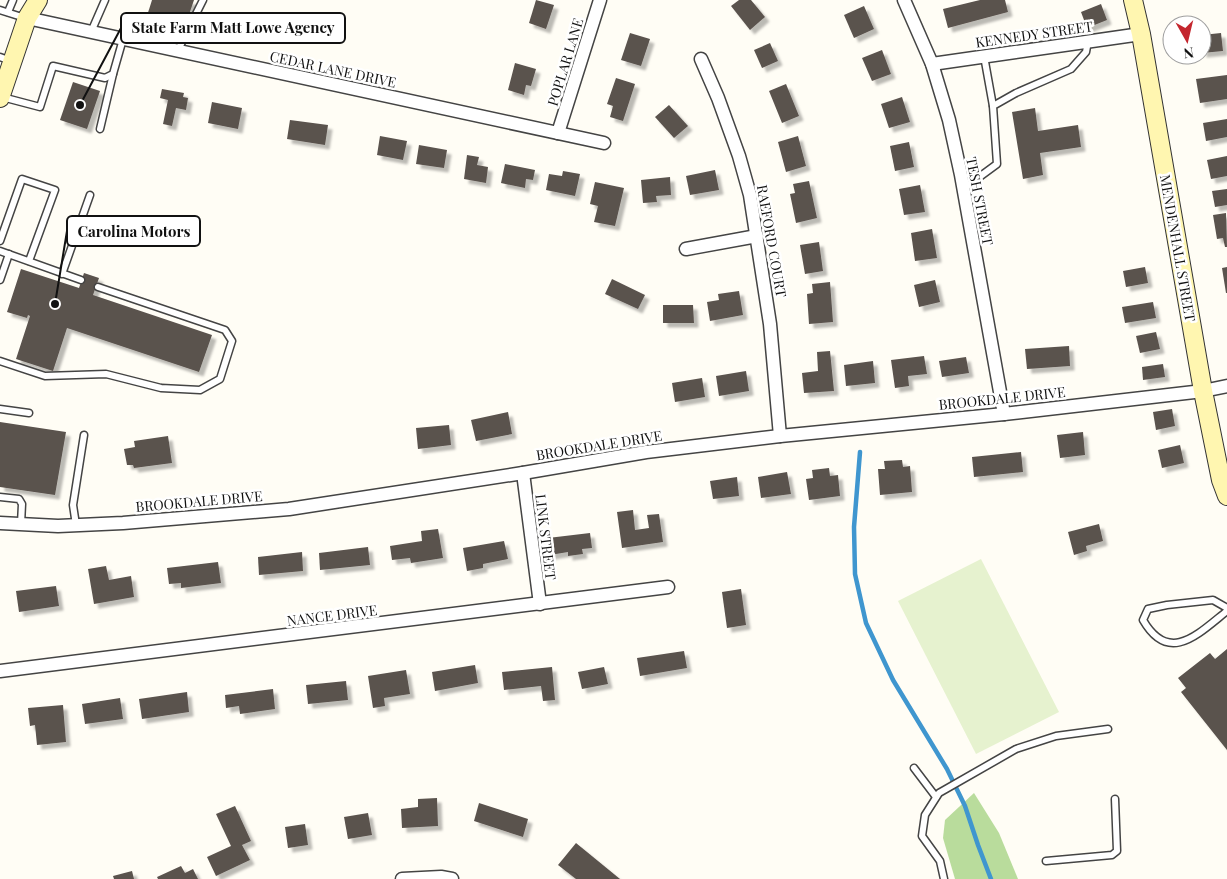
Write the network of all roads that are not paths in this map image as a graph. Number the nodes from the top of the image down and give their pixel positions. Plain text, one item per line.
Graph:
1 (13, 0) edge
2 (38, 0) edge
3 (105, 0) edge
4 (203, 0) edge
5 (600, 0) edge
6 (904, 0) edge
7 (1133, 0) edge
8 (0, 10) edge
9 (8, 12) junction
10 (27, 18) junction
11 (91, 32) junction
12 (1141, 34) junction
13 (123, 39) junction
14 (1088, 41) junction
15 (178, 50) junction
16 (984, 56) junction
17 (6, 59) edge
18 (701, 59) dead end
19 (932, 64) junction
20 (113, 74) junction
21 (0, 97) edge
22 (993, 106) junction
23 (100, 129) dead end
24 (558, 133) junction
25 (604, 143) dead end
26 (964, 189) junction
27 (90, 195) dead end
28 (757, 236) junction
29 (0, 241) edge
30 (686, 249) dead end
31 (0, 251) edge
32 (9, 254) junction
33 (29, 261) junction
34 (62, 274) junction
35 (0, 280) edge
36 (81, 280) dead end
37 (98, 286) dead end
38 (0, 361) edge
39 (1227, 386) edge
40 (1203, 391) junction
41 (0, 409) edge
42 (29, 414) dead end
43 (1004, 414) junction
44 (84, 435) dead end
45 (780, 436) junction
46 (523, 473) junction
47 (1227, 496) edge
48 (0, 497) edge
49 (0, 523) edge
50 (21, 524) junction
51 (76, 526) junction
52 (668, 587) dead end
53 (540, 604) junction
54 (1227, 610) edge
55 (0, 671) edge
56 (1108, 729) dead end
57 (914, 768) dead end
58 (936, 797) junction
59 (1115, 800) dead end
60 (1046, 861) dead end
61 (402, 879) edge
62 (452, 879) edge
63 (944, 879) edge

1 - 9 lane
2 - 10 street
3 - 11 lane
4 - 15 lane
5 - 24 street, POPLAR LANE
6 - 19 street, TESH STREET
7 - 12 street, MENDENHALL STREET
8 - 9 lane
9 - 10 lane
10 - 11 street, CEDAR LANE DRIVE
10 - 17 street
11 - 13 street, CEDAR LANE DRIVE
12 - 14 street, KENNEDY STREET
12 - 40 street, MENDENHALL STREET
13 - 15 street, CEDAR LANE DRIVE
13 - 20 lane
14 - 16 street, KENNEDY STREET
14 - 22 lane
15 - 24 street, CEDAR LANE DRIVE
16 - 19 street, KENNEDY STREET
16 - 22 lane
17 - 21 street
18 - 28 street, RAEFORD COURT
19 - 26 street, TESH STREET
20 - 21 lane
20 - 23 lane
22 - 26 lane
24 - 25 street, CEDAR LANE DRIVE
26 - 43 street, TESH STREET
27 - 34 lane
28 - 30 street
28 - 45 street, RAEFORD COURT
29 - 33 lane
31 - 32 lane
32 - 33 lane
32 - 35 lane
33 - 34 lane
34 - 36 lane
37 - 38 lane
39 - 40 street, BROOKDALE DRIVE
40 - 43 street, BROOKDALE DRIVE
40 - 47 street, MENDENHALL STREET
41 - 42 lane
43 - 45 street, BROOKDALE DRIVE
44 - 51 lane
45 - 46 street, BROOKDALE DRIVE
46 - 51 street, BROOKDALE DRIVE
46 - 53 street, LINK STREET
48 - 50 lane
49 - 50 street, BROOKDALE DRIVE
50 - 51 street, BROOKDALE DRIVE
52 - 53 street, NANCE DRIVE
53 - 55 street, NANCE DRIVE
54 - 54 lane
56 - 58 lane
57 - 58 lane
58 - 63 lane
59 - 60 lane
61 - 62 street

